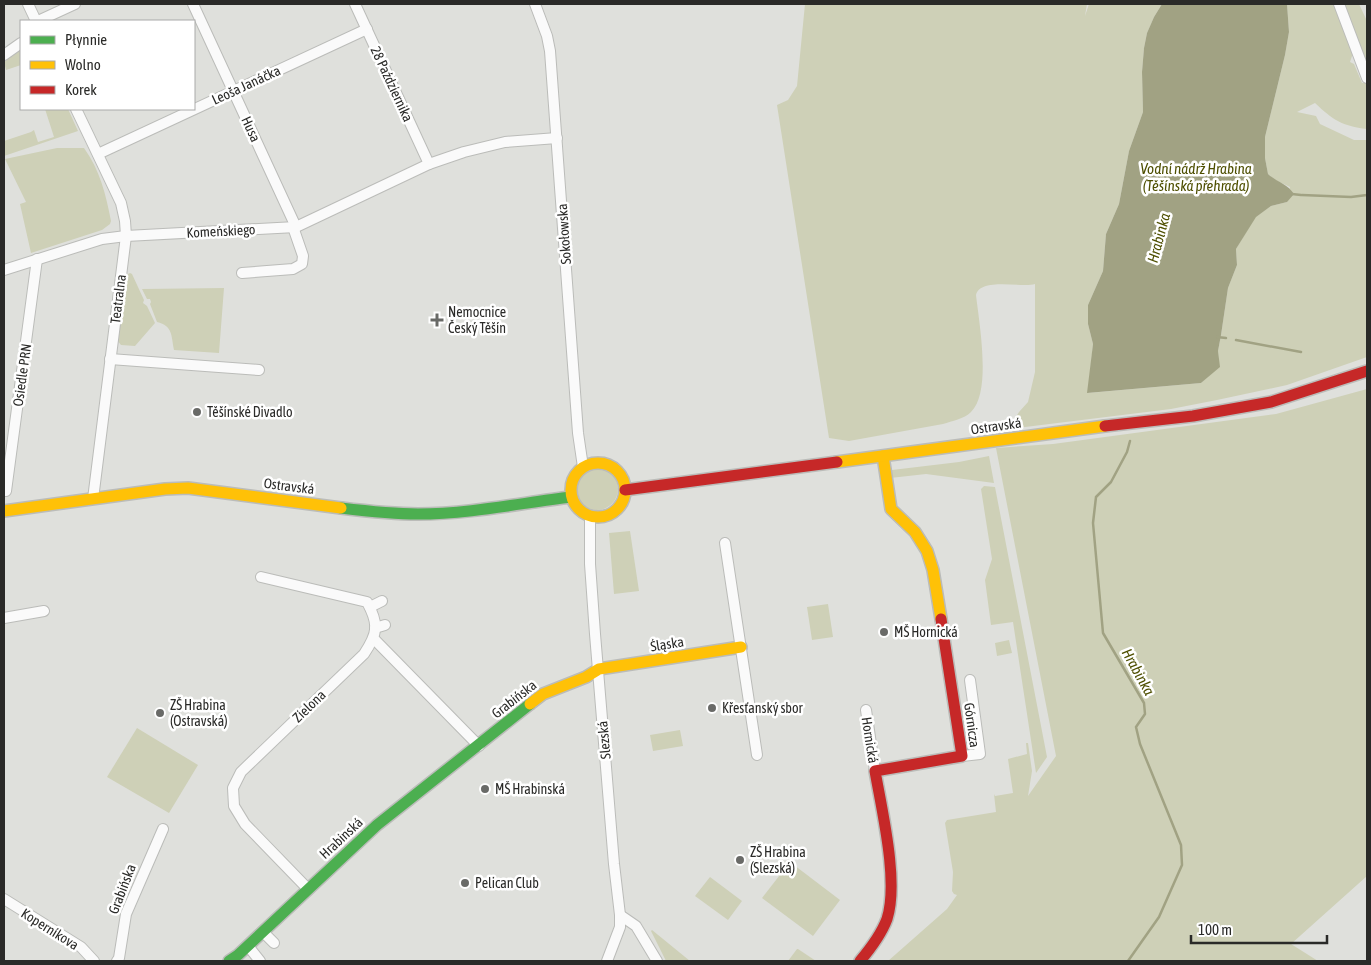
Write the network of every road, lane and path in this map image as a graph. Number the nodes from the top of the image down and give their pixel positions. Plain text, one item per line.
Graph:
1 (28, 4) edge
2 (75, 4) edge
3 (193, 4) edge
4 (355, 4) edge
5 (535, 4) edge
6 (1339, 4) edge
7 (36, 20) edge
8 (39, 20) edge
9 (367, 29) junction
10 (20, 44) edge
11 (4, 55) edge
12 (1367, 76) edge
13 (234, 91) junction
14 (195, 109) edge
15 (76, 110) edge
16 (193, 110) edge
17 (557, 138) junction
18 (98, 154) junction
19 (429, 164) junction
20 (295, 227) junction
21 (126, 236) junction
22 (37, 259) junction
23 (4, 270) edge
24 (242, 273) dead end
25 (110, 359) junction
26 (259, 370) dead end
27 (1367, 371) edge
28 (883, 456) junction
29 (584, 467) junction
30 (625, 490) junction
31 (6, 491) dead end
32 (571, 497) junction
33 (92, 499) junction
34 (4, 511) edge
35 (590, 516) junction
36 (725, 543) dead end
37 (261, 577) dead end
38 (382, 601) dead end
39 (370, 607) junction
40 (44, 612) dead end
41 (4, 618) edge
42 (374, 640) junction
43 (741, 648) junction
44 (599, 669) junction
45 (970, 680) dead end
46 (866, 710) dead end
47 (479, 746) junction
48 (757, 755) dead end
49 (962, 756) junction
50 (875, 771) junction
51 (163, 828) dead end
52 (308, 889) junction
53 (4, 899) edge
54 (620, 915) junction
55 (264, 932) junction
56 (274, 944) dead end
57 (248, 946) junction
58 (94, 961) edge
59 (116, 961) edge
60 (229, 961) edge
61 (260, 961) edge
62 (607, 961) edge
63 (657, 961) edge
64 (860, 961) edge

1 - 7 street
2 - 8 street
3 - 13 street, Husa
4 - 9 street, 28 Października
5 - 17 street, Sokołowska
6 - 12 street
9 - 13 street, Leoša Janáčka
9 - 19 street, 28 Października
10 - 11 street
13 - 14 street, Leoša Janáčka
13 - 20 street, Husa
15 - 18 street, Teatralna
16 - 18 street, Leoša Janáčka
17 - 19 street, Komeńskiego
17 - 29 street, Sokołowska
18 - 21 street, Teatralna
19 - 20 street, Komeńskiego
20 - 21 street, Komeńskiego
20 - 24 street, Husa
21 - 22 street, Komeńskiego
21 - 25 street, Teatralna
22 - 23 street, Komeńskiego
22 - 31 street, Osiedle PRN
25 - 26 street
25 - 33 street, Teatralna
27 - 28 street, Ostravská
28 - 30 street, Ostravská
28 - 49 street, Górnicza
29 - 30 street
29 - 32 street
30 - 35 street
32 - 33 street, Ostravská
32 - 35 street
33 - 34 street, Ostravská
35 - 44 street, Slezská
36 - 43 street
37 - 39 street
38 - 39 street
39 - 42 street
40 - 41 street
42 - 47 street
42 - 52 street, Zielona
43 - 44 street, Śląska
43 - 48 street
44 - 47 street, Grabińska
44 - 54 street, Slezská
45 - 49 street
46 - 50 street, Hornická
47 - 52 street, Hrabinská
49 - 50 street, Górnicza
50 - 64 street
51 - 59 street, Grabińska
52 - 55 street, Hrabinská
53 - 58 street, Koperníkova
54 - 62 street, Slezská
54 - 63 street
55 - 56 street
55 - 57 street, Hrabinská
57 - 60 street, Hrabinská
57 - 61 street

